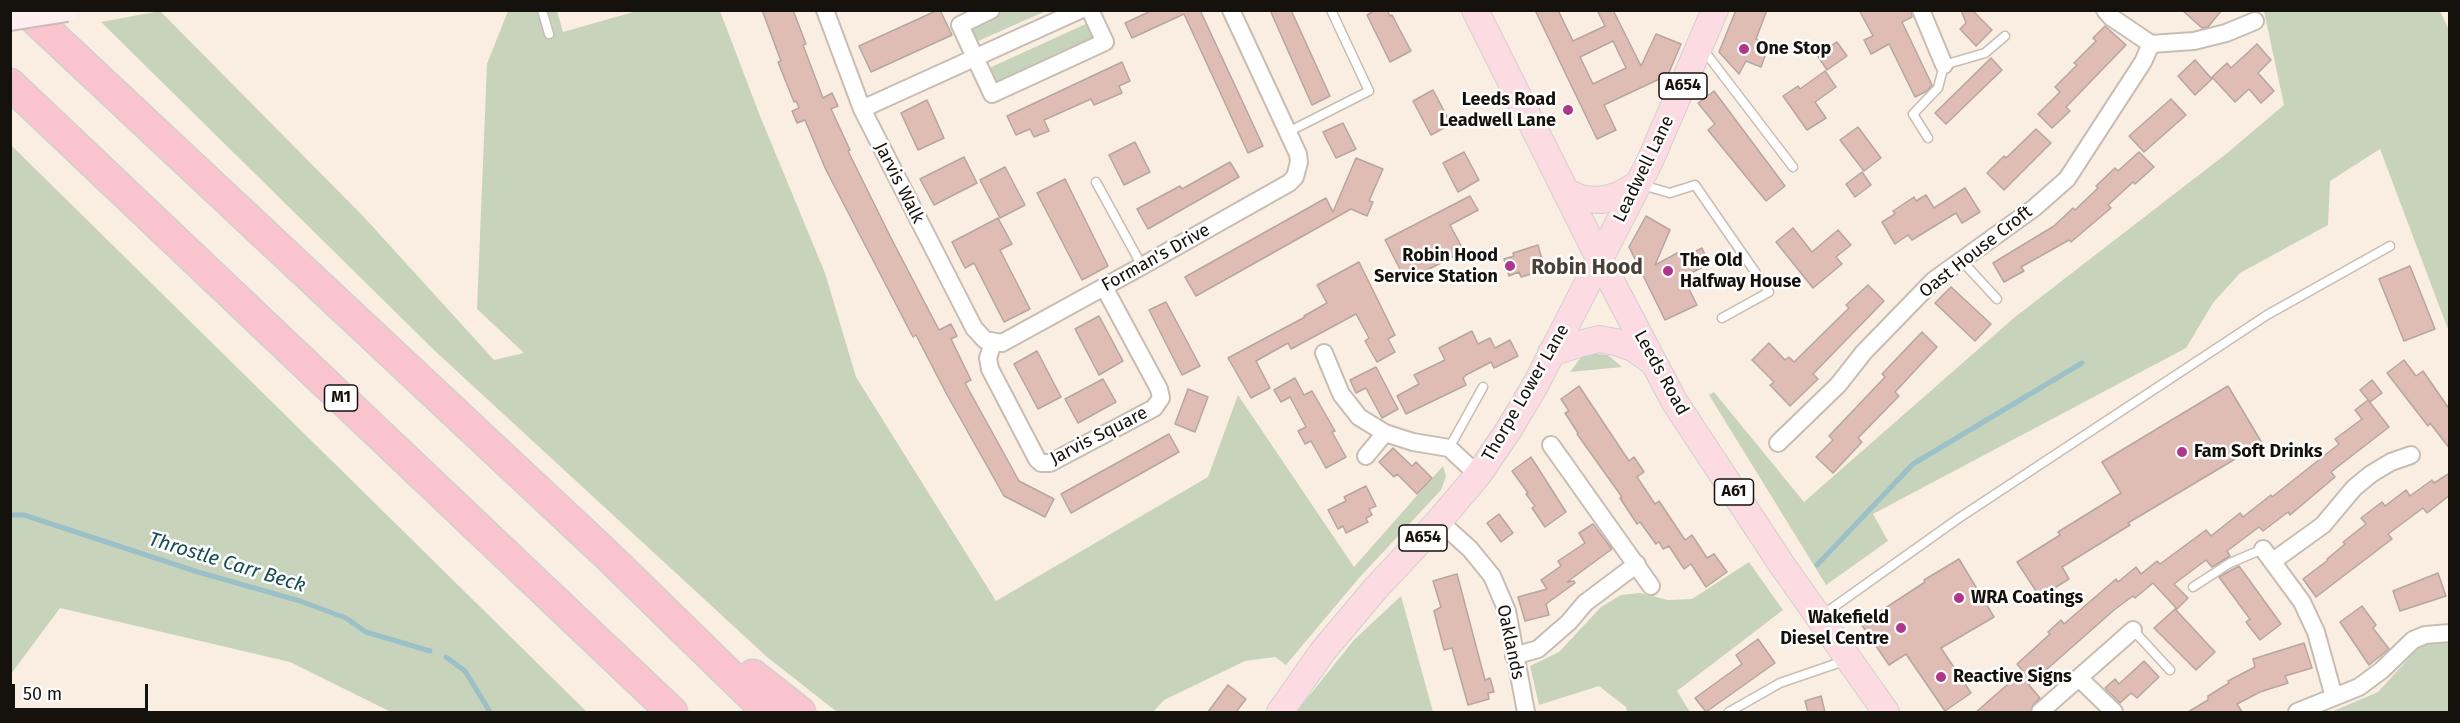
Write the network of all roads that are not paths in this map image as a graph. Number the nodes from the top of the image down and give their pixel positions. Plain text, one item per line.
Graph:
1 (25, 10) edge
2 (67, 10) edge
3 (542, 10) edge
4 (825, 10) edge
5 (991, 10) edge
6 (1080, 10) edge
7 (1090, 10) edge
8 (1232, 10) edge
9 (1331, 10) edge
10 (1475, 10) edge
11 (1715, 10) edge
12 (1921, 10) edge
13 (2105, 10) edge
14 (10, 19) edge
15 (2255, 21) dead end
16 (549, 34) dead end
17 (2005, 36) dead end
18 (2151, 44) junction
19 (1700, 46) junction
20 (975, 59) junction
21 (1944, 65) junction
22 (10, 84) edge
23 (862, 109) junction
24 (1288, 132) junction
25 (1928, 138) dead end
26 (1793, 167) dead end
27 (1096, 182) dead end
28 (1638, 184) junction
29 (1565, 191) junction
30 (2390, 246) dead end
31 (1600, 260) junction
32 (1961, 260) junction
33 (1142, 266) junction
34 (1104, 287) junction
35 (1996, 299) dead end
36 (1722, 318) dead end
37 (993, 343) junction
38 (1324, 353) dead end
39 (1551, 354) junction
40 (1653, 362) junction
41 (1483, 387) dead end
42 (1385, 433) junction
43 (1778, 443) dead end
44 (1551, 445) dead end
45 (1449, 448) junction
46 (2411, 455) dead end
47 (1366, 456) dead end
48 (1478, 475) junction
49 (1439, 521) junction
50 (607, 555) junction
51 (2268, 555) junction
52 (1637, 564) junction
53 (1651, 586) dead end
54 (2193, 587) dead end
55 (1819, 618) junction
56 (2133, 630) joint
57 (2450, 633) edge
58 (1514, 656) junction
59 (1848, 660) junction
60 (2170, 670) dead end
61 (2079, 678) junction
62 (2334, 697) junction
63 (672, 712) edge
64 (768, 712) edge
65 (800, 712) edge
66 (1280, 712) edge
67 (1526, 712) edge
68 (1729, 712) edge
69 (1886, 712) edge
70 (2040, 712) edge
71 (2114, 712) edge
72 (2297, 712) edge

1 - 50 highway
2 - 14 street, bridge
3 - 16 lane
4 - 23 street, Jarvis Walk
5 - 20 street
6 - 20 street
7 - 20 street
8 - 24 street
9 - 24 lane
10 - 29 main road, Leeds Road / A61
11 - 19 main road, Leadwell Lane / A654
12 - 21 street
13 - 18 street
15 - 18 street
17 - 21 lane
18 - 32 street, Oast House Croft
19 - 26 lane
19 - 28 main road, Leadwell Lane / A654
20 - 23 street
21 - 25 lane
22 - 63 highway, M1
23 - 37 street, Jarvis Walk
24 - 33 street, Forman's Drive
27 - 33 lane
28 - 29 main road
28 - 31 main road, Leadwell Lane / A654
28 - 36 lane
29 - 31 main road, Leeds Road / A61
30 - 55 lane
31 - 39 main road, Thorpe Lower Lane / A654
31 - 40 main road, Leeds Road / A61
32 - 35 lane
32 - 43 street, Oast House Croft
33 - 34 street, Forman's Drive
34 - 37 street, Forman's Drive
34 - 37 street, Jarvis Square
38 - 42 street
39 - 40 main road
39 - 48 main road, Thorpe Lower Lane / A654
40 - 55 main road, Leeds Road / A61
41 - 45 lane
42 - 45 street
42 - 47 street
44 - 52 street
45 - 48 street
46 - 51 street
48 - 49 main road, Thorpe Lower Lane / A654
49 - 58 street, Oaklands
49 - 66 main road, Thorpe Lower Lane / A654
50 - 64 highway
50 - 65 highway
51 - 54 lane
51 - 62 street
52 - 53 street
52 - 58 street
55 - 59 main road, Leeds Road / A61
56 - 60 lane
56 - 61 street
57 - 62 street
58 - 67 street, Oaklands
59 - 68 lane
59 - 69 main road, Leeds Road / A61
61 - 70 street
61 - 71 street
62 - 72 street

